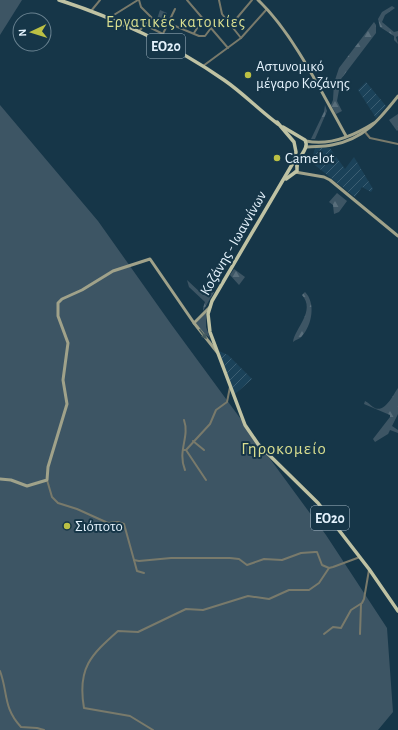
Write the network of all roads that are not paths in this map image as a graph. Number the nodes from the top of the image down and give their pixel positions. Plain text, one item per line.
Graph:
1 (59, 0) edge
2 (95, 0) edge
3 (100, 0) edge
4 (139, 0) edge
5 (188, 0) edge
6 (219, 0) edge
7 (252, 0) edge
8 (258, 0) edge
9 (97, 3) junction
10 (175, 9) dead end
11 (267, 9) junction
12 (90, 11) junction
13 (108, 18) junction
14 (203, 19) junction
15 (168, 23) junction
16 (145, 25) junction
17 (231, 25) junction
18 (211, 28) junction
19 (138, 33) junction
20 (163, 34) junction
21 (194, 34) junction
22 (241, 38) junction
23 (159, 43) junction
24 (228, 48) junction
25 (203, 66) junction
26 (398, 96) edge
27 (379, 119) junction
28 (277, 122) junction
29 (365, 132) junction
30 (346, 136) junction
31 (300, 139) junction
32 (306, 141) junction
33 (398, 144) edge
34 (295, 146) junction
35 (306, 148) junction
36 (291, 167) junction
37 (297, 167) junction
38 (294, 172) junction
39 (309, 174) junction
40 (281, 185) junction
41 (398, 236) edge
42 (210, 307) junction
43 (194, 323) junction
44 (218, 353) junction
45 (230, 386) junction
46 (184, 420) dead end
47 (193, 441) junction
48 (184, 450) junction
49 (204, 450) dead end
50 (185, 470) dead end
51 (0, 479) edge
52 (47, 480) junction
53 (206, 480) dead end
54 (360, 557) junction
55 (134, 560) junction
56 (329, 568) junction
57 (369, 569) junction
58 (144, 573) dead end
59 (362, 603) junction
60 (398, 611) edge
61 (324, 634) dead end
62 (360, 634) dead end
63 (0, 671) edge
64 (44, 730) edge
65 (153, 730) edge

1 - 12 main road, ΕΟ20
2 - 9 street
3 - 9 street
4 - 13 street
4 - 16 street
5 - 14 street
6 - 17 street
7 - 17 street
8 - 11 street
9 - 12 street
10 - 15 street
11 - 22 street
11 - 30 street
12 - 13 main road, ΕΟ20
13 - 19 main road, ΕΟ20
14 - 18 street
14 - 21 street
15 - 20 street
15 - 21 street
16 - 19 street
16 - 20 street
17 - 22 street
18 - 21 street
18 - 24 street
19 - 23 main road, ΕΟ20
20 - 23 street
22 - 24 street
23 - 25 main road, ΕΟ20
24 - 25 street
25 - 28 main road, ΕΟ20
26 - 27 street
27 - 29 street
27 - 30 street
28 - 31 main road, ΕΟ20
28 - 34 main road, ΕΟ20
29 - 33 street
29 - 35 street
30 - 32 street
31 - 32 main road, ΕΟ20
31 - 34 main road, ΕΟ20
32 - 35 main road
34 - 35 main road
34 - 36 main road, Κοζάνης - Ιωαννίνων / ΕΟ20
35 - 37 main road, ΕΟ20
36 - 37 main road
36 - 38 main road
36 - 40 main road, Κοζάνης - Ιωαννίνων / ΕΟ20
37 - 38 main road, ΕΟ20
37 - 39 street
38 - 39 street
38 - 40 main road, Κοζάνης - Ιωαννίνων / ΕΟ20
39 - 41 street
40 - 42 main road, Κοζάνης - Ιωαννίνων / ΕΟ20
42 - 43 street
42 - 44 main road, Κοζάνης - Ιωαννίνων / ΕΟ20
43 -> 44 street
43 - 52 street
44 - 45 main road, Κοζάνης - Ιωαννίνων / ΕΟ20
45 - 47 street
45 - 54 main road, Κοζάνης - Ιωαννίνων / ΕΟ20
46 - 48 street
47 - 48 street
47 - 49 street
48 - 50 street
48 - 53 street
51 - 52 street
52 - 55 street
54 - 56 street
54 - 57 main road, Κοζάνης - Ιωαννίνων / ΕΟ20
55 - 56 street
55 - 58 street
56 - 65 street
57 - 59 street
57 - 60 main road, Κοζάνης - Ιωαννίνων / ΕΟ20
59 - 61 street
59 - 62 street
63 - 64 street

